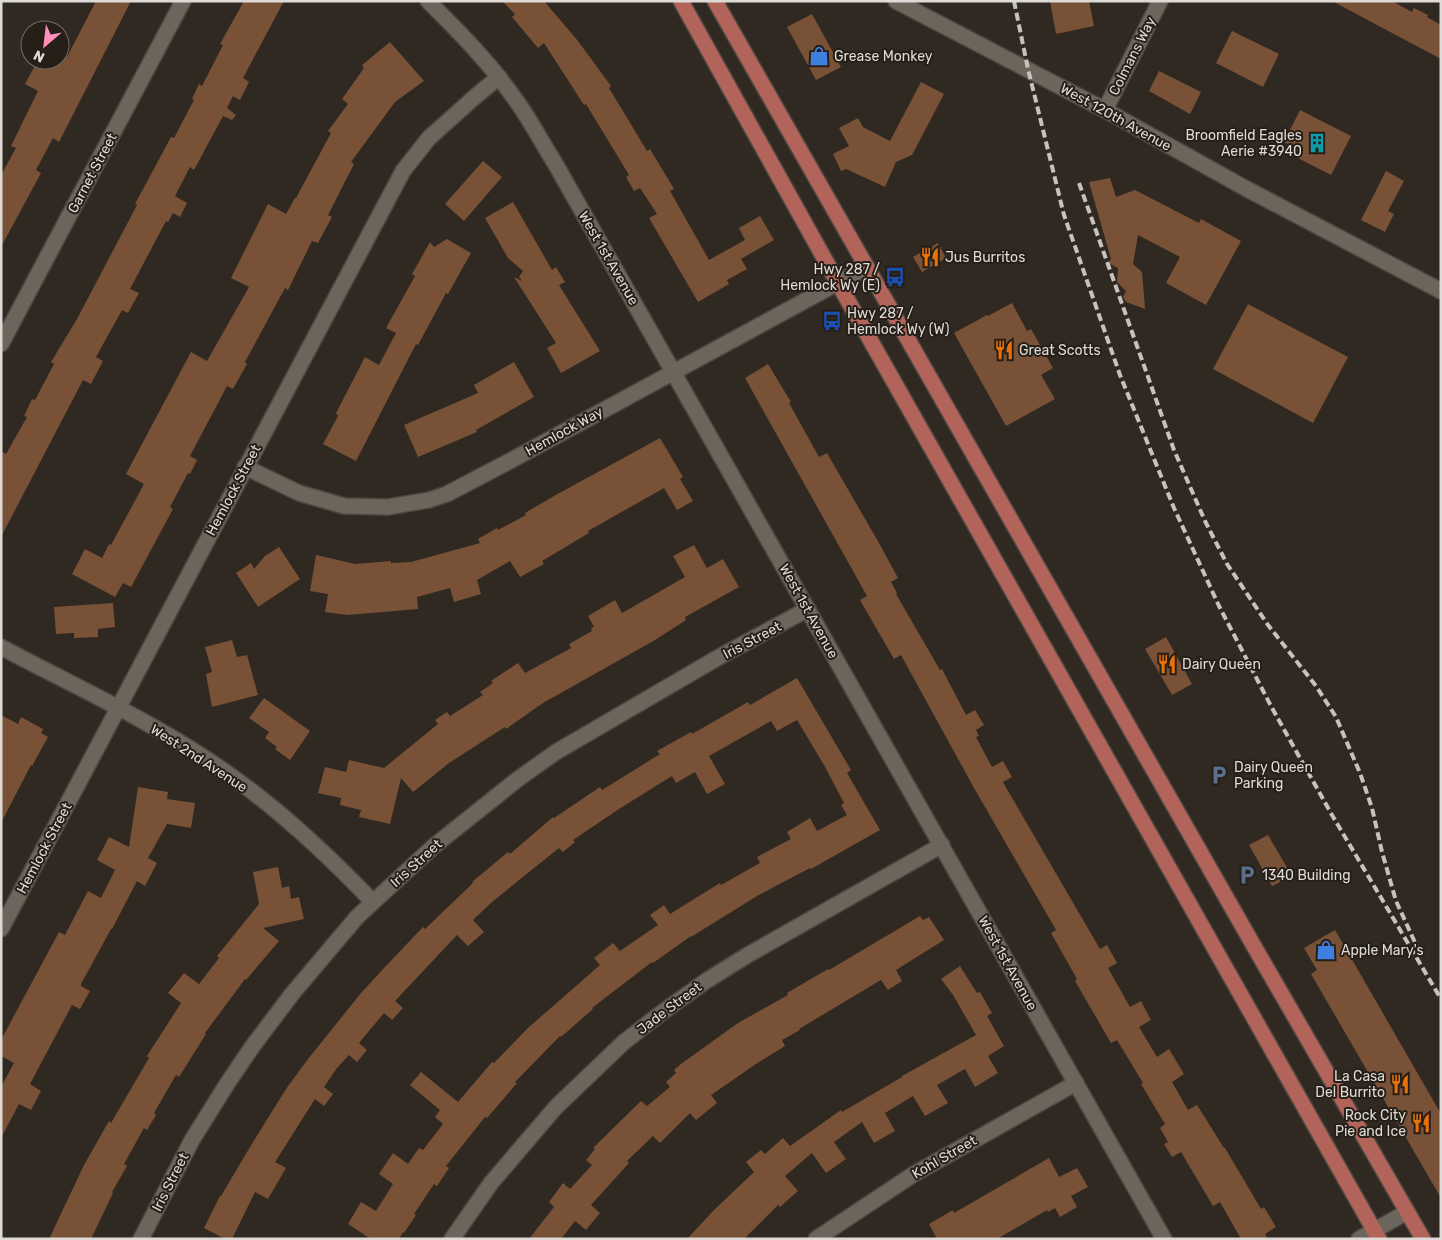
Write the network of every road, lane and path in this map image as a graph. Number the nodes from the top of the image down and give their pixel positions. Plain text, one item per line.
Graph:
1 (182, 1) edge
2 (428, 1) edge
3 (681, 1) edge
4 (715, 1) edge
5 (896, 1) edge
6 (1160, 1) edge
7 (499, 77) junction
8 (1105, 110) junction
9 (867, 267) junction
10 (838, 283) junction
11 (1441, 291) edge
12 (1, 344) edge
13 (674, 372) junction
14 (245, 467) junction
15 (808, 609) junction
16 (1, 647) edge
17 (118, 709) junction
18 (942, 845) junction
19 (373, 902) junction
20 (1, 929) edge
21 (1076, 1083) junction
22 (1407, 1212) junction
23 (1377, 1234) edge
24 (141, 1239) edge
25 (452, 1239) edge
26 (816, 1239) edge
27 (1164, 1239) edge
28 (1359, 1239) edge
29 (1423, 1239) edge

1 - 12 street, Garnet Street
2 - 7 street, West 1st Avenue
3 - 10 main road
4 - 9 main road
5 - 8 street, West 120th Avenue
6 - 8 street, Colmans Way
7 - 13 street, West 1st Avenue
7 - 14 street, Hemlock Street
8 - 11 street, West 120th Avenue
9 - 10 street, Hemlock Way
9 - 22 main road
10 - 13 street, Hemlock Way
10 - 23 main road
13 - 14 street, Hemlock Way
13 - 15 street, West 1st Avenue
14 - 17 street, Hemlock Street
15 - 18 street, West 1st Avenue
15 - 19 street, Iris Street
16 - 17 street, West 2nd Avenue
17 - 19 street, West 2nd Avenue
17 - 20 street, Hemlock Street
18 - 21 street, West 1st Avenue
18 - 25 street, Jade Street
19 - 24 street, Iris Street
21 - 26 street, Kohl Street
21 - 27 street, West 1st Avenue
22 - 23 street
22 - 29 main road
23 - 28 street

